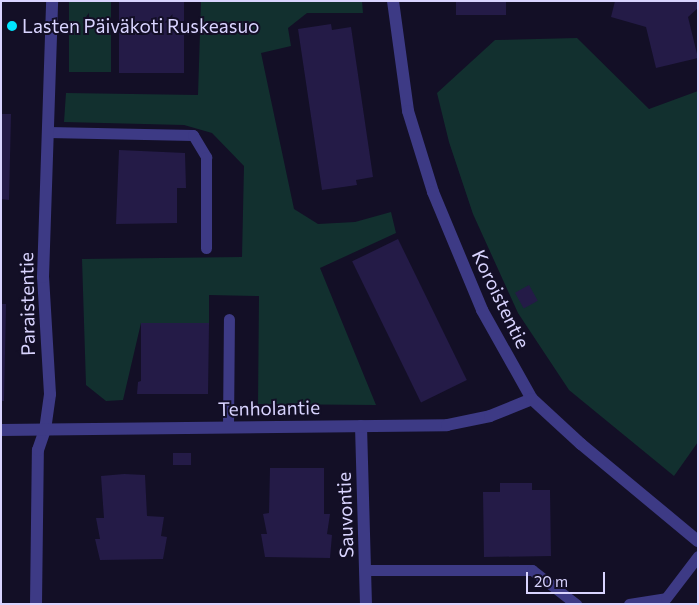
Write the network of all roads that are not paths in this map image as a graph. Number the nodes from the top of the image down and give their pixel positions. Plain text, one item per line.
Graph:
1 (52, 1) edge
2 (393, 1) edge
3 (48, 132) junction
4 (206, 248) dead end
5 (229, 319) dead end
6 (532, 399) junction
7 (361, 426) junction
8 (228, 427) junction
9 (1, 430) edge
10 (45, 430) junction
11 (698, 541) edge
12 (698, 556) edge
13 (366, 570) junction
14 (36, 604) edge
15 (366, 604) edge
16 (576, 604) edge
17 (629, 604) edge

1 - 3 street, Paraistentie
2 - 6 street, Koroistentie
3 - 4 lane
3 - 10 street, Paraistentie
5 - 8 lane
6 - 7 street, Tenholantie
6 - 11 street, Koroistentie
7 - 8 street, Tenholantie
7 - 13 street, Sauvontie
8 - 10 street, Tenholantie
9 - 10 street, Tenholantie
10 - 14 street, Paraistentie
12 - 17 lane
13 - 15 street, Sauvontie
13 - 16 lane

